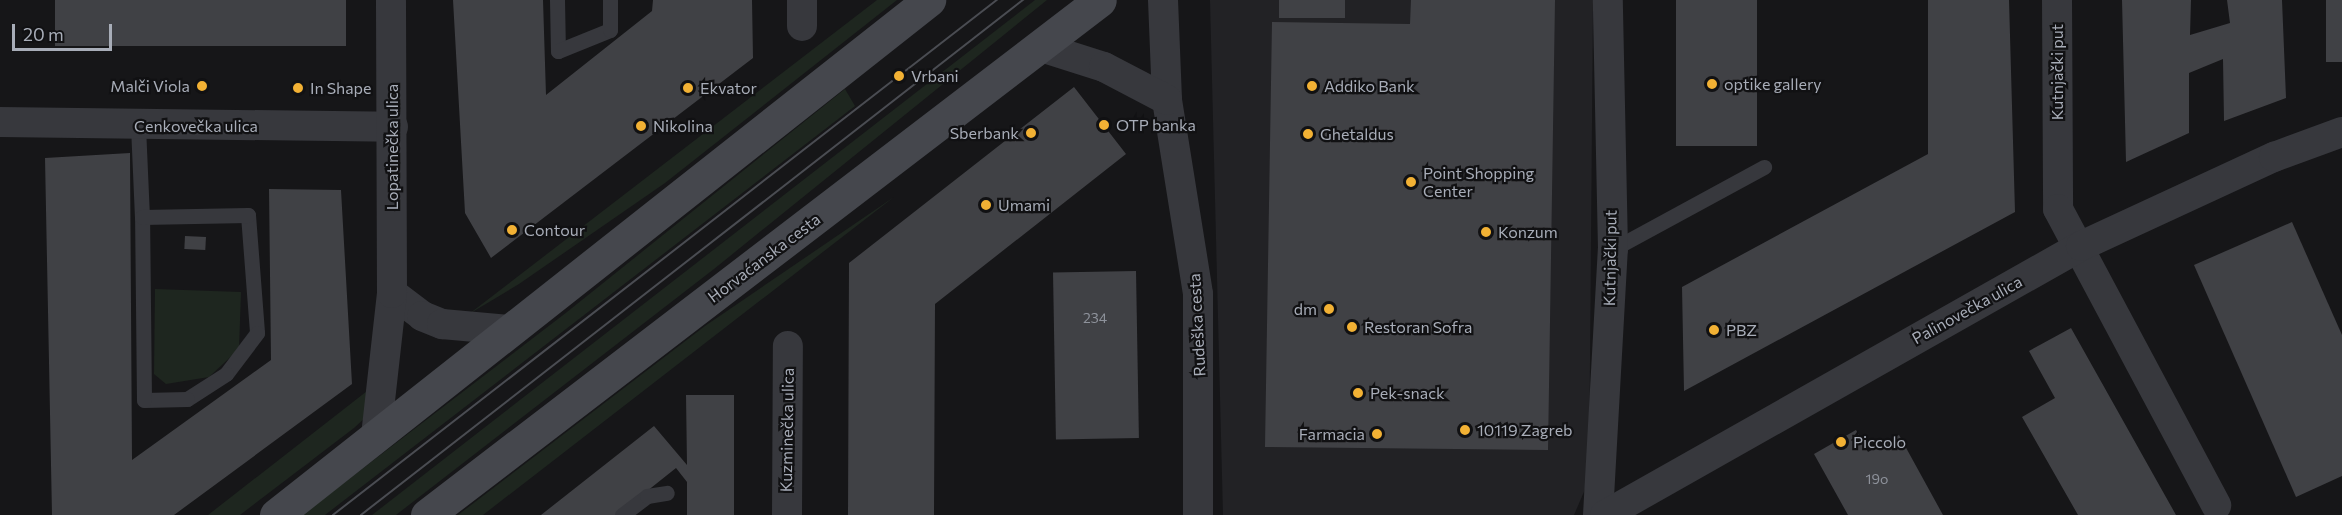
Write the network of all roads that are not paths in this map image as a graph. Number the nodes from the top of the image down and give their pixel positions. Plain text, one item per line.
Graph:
1 (391, 0) edge
2 (556, 0) edge
3 (610, 0) edge
4 (929, 0) edge
5 (1100, 0) edge
6 (1163, 0) edge
7 (1608, 0) edge
8 (2057, 0) edge
9 (1041, 47) junction
10 (1167, 100) junction
11 (0, 122) edge
12 (138, 126) junction
13 (393, 127) junction
14 (2342, 132) edge
15 (1764, 167) dead end
16 (142, 217) junction
17 (2081, 246) junction
18 (1613, 249) junction
19 (392, 293) junction
20 (509, 330) junction
21 (788, 346) dead end
22 (376, 436) junction
23 (667, 493) dead end
24 (2216, 504) dead end
25 (276, 515) edge
26 (427, 515) edge
27 (622, 515) edge
28 (787, 515) edge
29 (1198, 515) edge
30 (1598, 515) edge
31 (1605, 515) edge

1 - 13 street, Lopatinečka ulica
2 - 3 lane
4 - 20 street
5 - 9 street, Horvaćanska cesta
6 - 10 street, Rudeška cesta
7 - 18 street, Kutnjački put
8 - 17 street, Kutnjački put
9 - 10 street
9 - 26 street, Horvaćanska cesta
10 - 29 street, Rudeška cesta
11 - 12 street, Cenkovečka ulica
12 - 13 street, Cenkovečka ulica
12 - 16 lane
13 - 19 street, Lopatinečka ulica
14 - 17 street, Palinovečka ulica
15 - 18 lane
16 - 16 lane
17 - 24 street, Kutnjački put
17 - 31 street, Palinovečka ulica
18 - 30 street, Kutnjački put
19 - 20 street
19 - 22 street, Lopatinečka ulica
20 - 22 street
21 - 28 street, Kuzminečka ulica
22 - 25 street
23 - 27 lane

